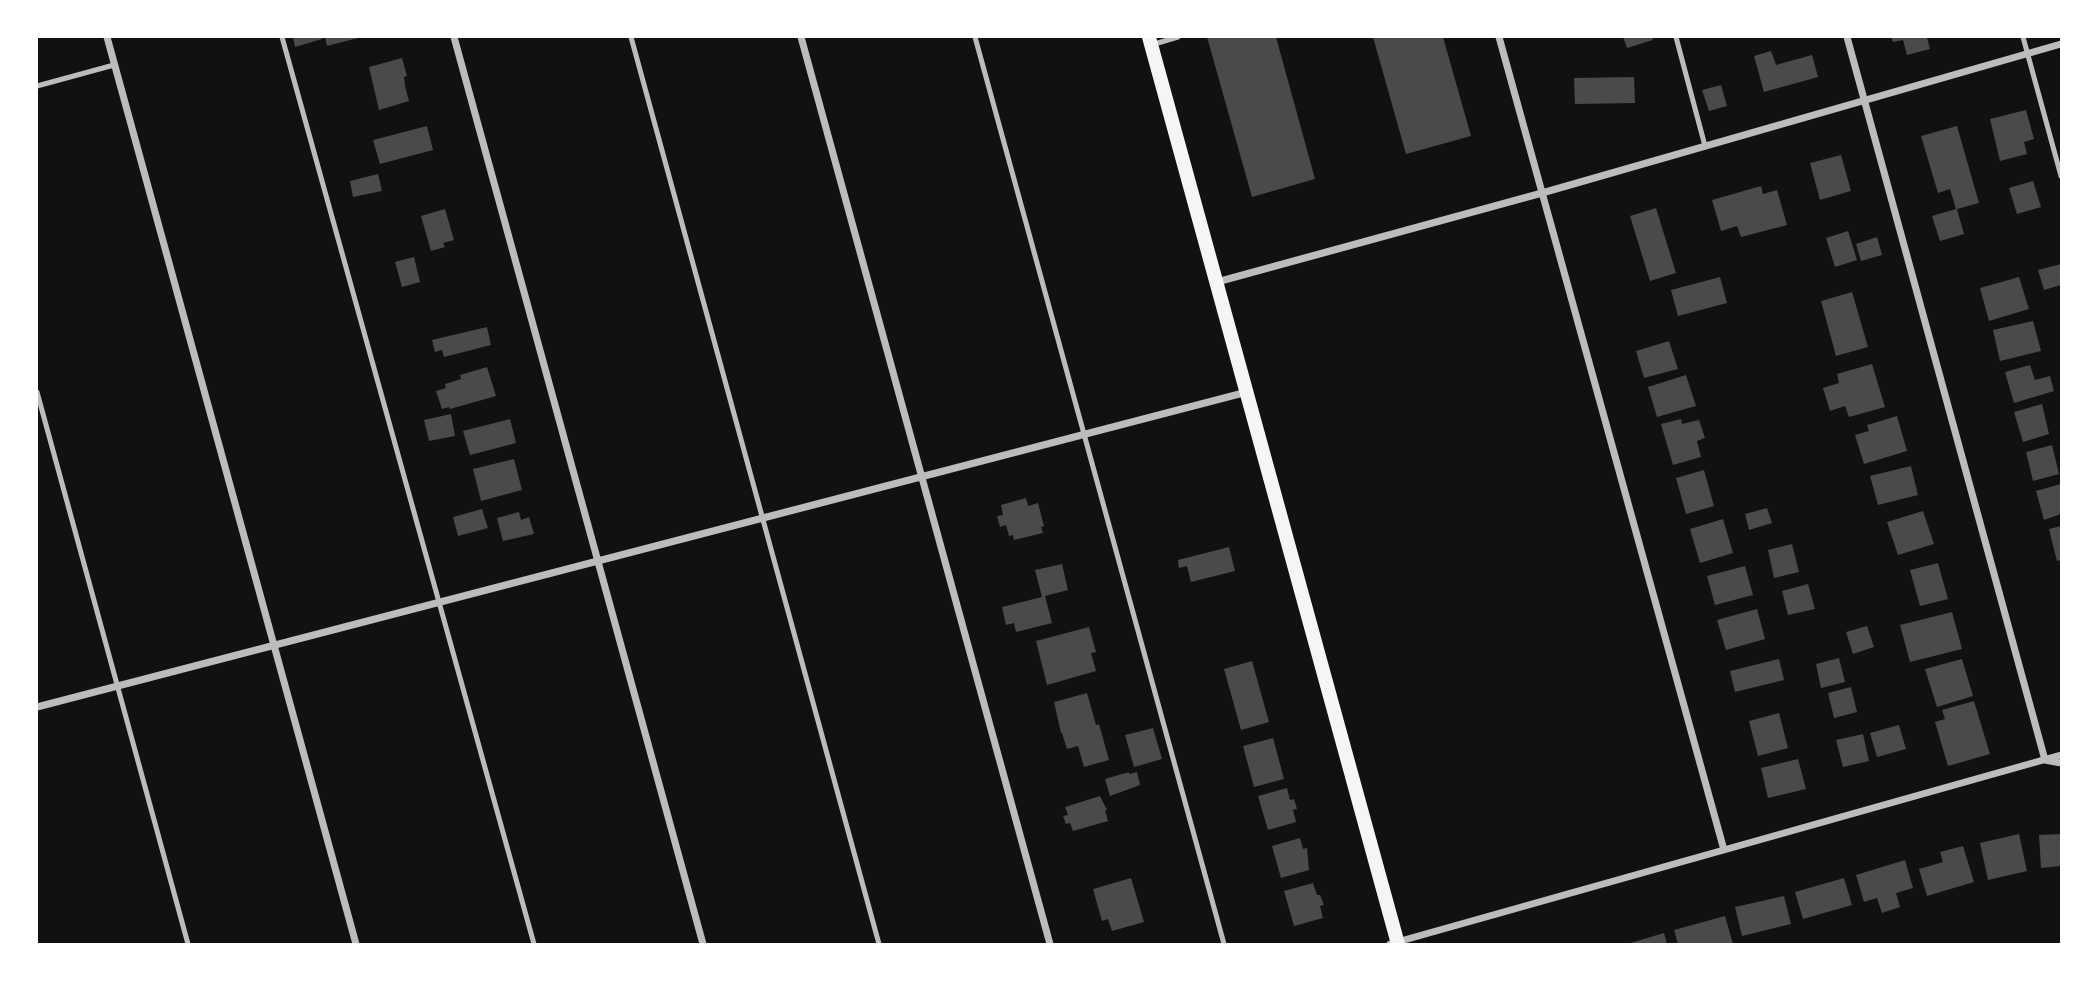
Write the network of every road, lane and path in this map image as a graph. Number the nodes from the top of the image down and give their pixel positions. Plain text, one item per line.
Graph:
1 (107, 37) edge
2 (282, 37) edge
3 (454, 37) edge
4 (631, 37) edge
5 (801, 37) edge
6 (975, 37) edge
7 (1178, 37) edge
8 (1499, 37) edge
9 (1676, 37) edge
10 (1847, 37) edge
11 (2023, 37) edge
12 (1150, 41) edge
13 (2061, 44) edge
14 (2027, 54) junction
15 (114, 65) junction
16 (37, 86) edge
17 (1864, 99) junction
18 (1705, 146) junction
19 (2061, 176) edge
20 (1542, 193) junction
21 (1217, 282) junction
22 (1247, 392) junction
23 (37, 393) edge
24 (1083, 434) junction
25 (923, 475) junction
26 (763, 517) junction
27 (598, 560) junction
28 (438, 602) junction
29 (274, 645) junction
30 (118, 686) junction
31 (37, 707) edge
32 (2061, 755) edge
33 (2045, 760) junction
34 (2061, 763) edge
35 (1724, 850) junction
36 (188, 944) edge
37 (356, 944) edge
38 (534, 944) edge
39 (703, 944) edge
40 (878, 944) edge
41 (1050, 944) edge
42 (1224, 944) edge
43 (1395, 944) edge

1 - 15 street
2 - 28 lane
3 - 27 street
4 - 26 lane
5 - 25 street
6 - 24 lane
7 - 12 lane
8 - 20 street
9 - 18 lane
10 - 17 street
11 - 14 lane
12 - 21 main road
13 - 14 street
14 - 17 street
14 - 19 lane
15 - 16 lane
15 - 29 street
17 - 18 street
17 - 33 street
18 - 20 street
20 - 21 street
20 - 35 street
21 - 22 main road
22 - 24 street
22 - 43 main road
23 - 30 lane
24 - 25 street
24 - 42 lane
25 - 26 street
25 - 41 street
26 - 27 street
26 - 40 lane
27 - 28 street
27 - 39 street
28 - 29 street
28 - 38 lane
29 - 30 street
29 - 37 street
30 - 31 street
30 - 36 lane
32 - 33 street
33 - 34 street
33 - 35 street
35 - 43 street

